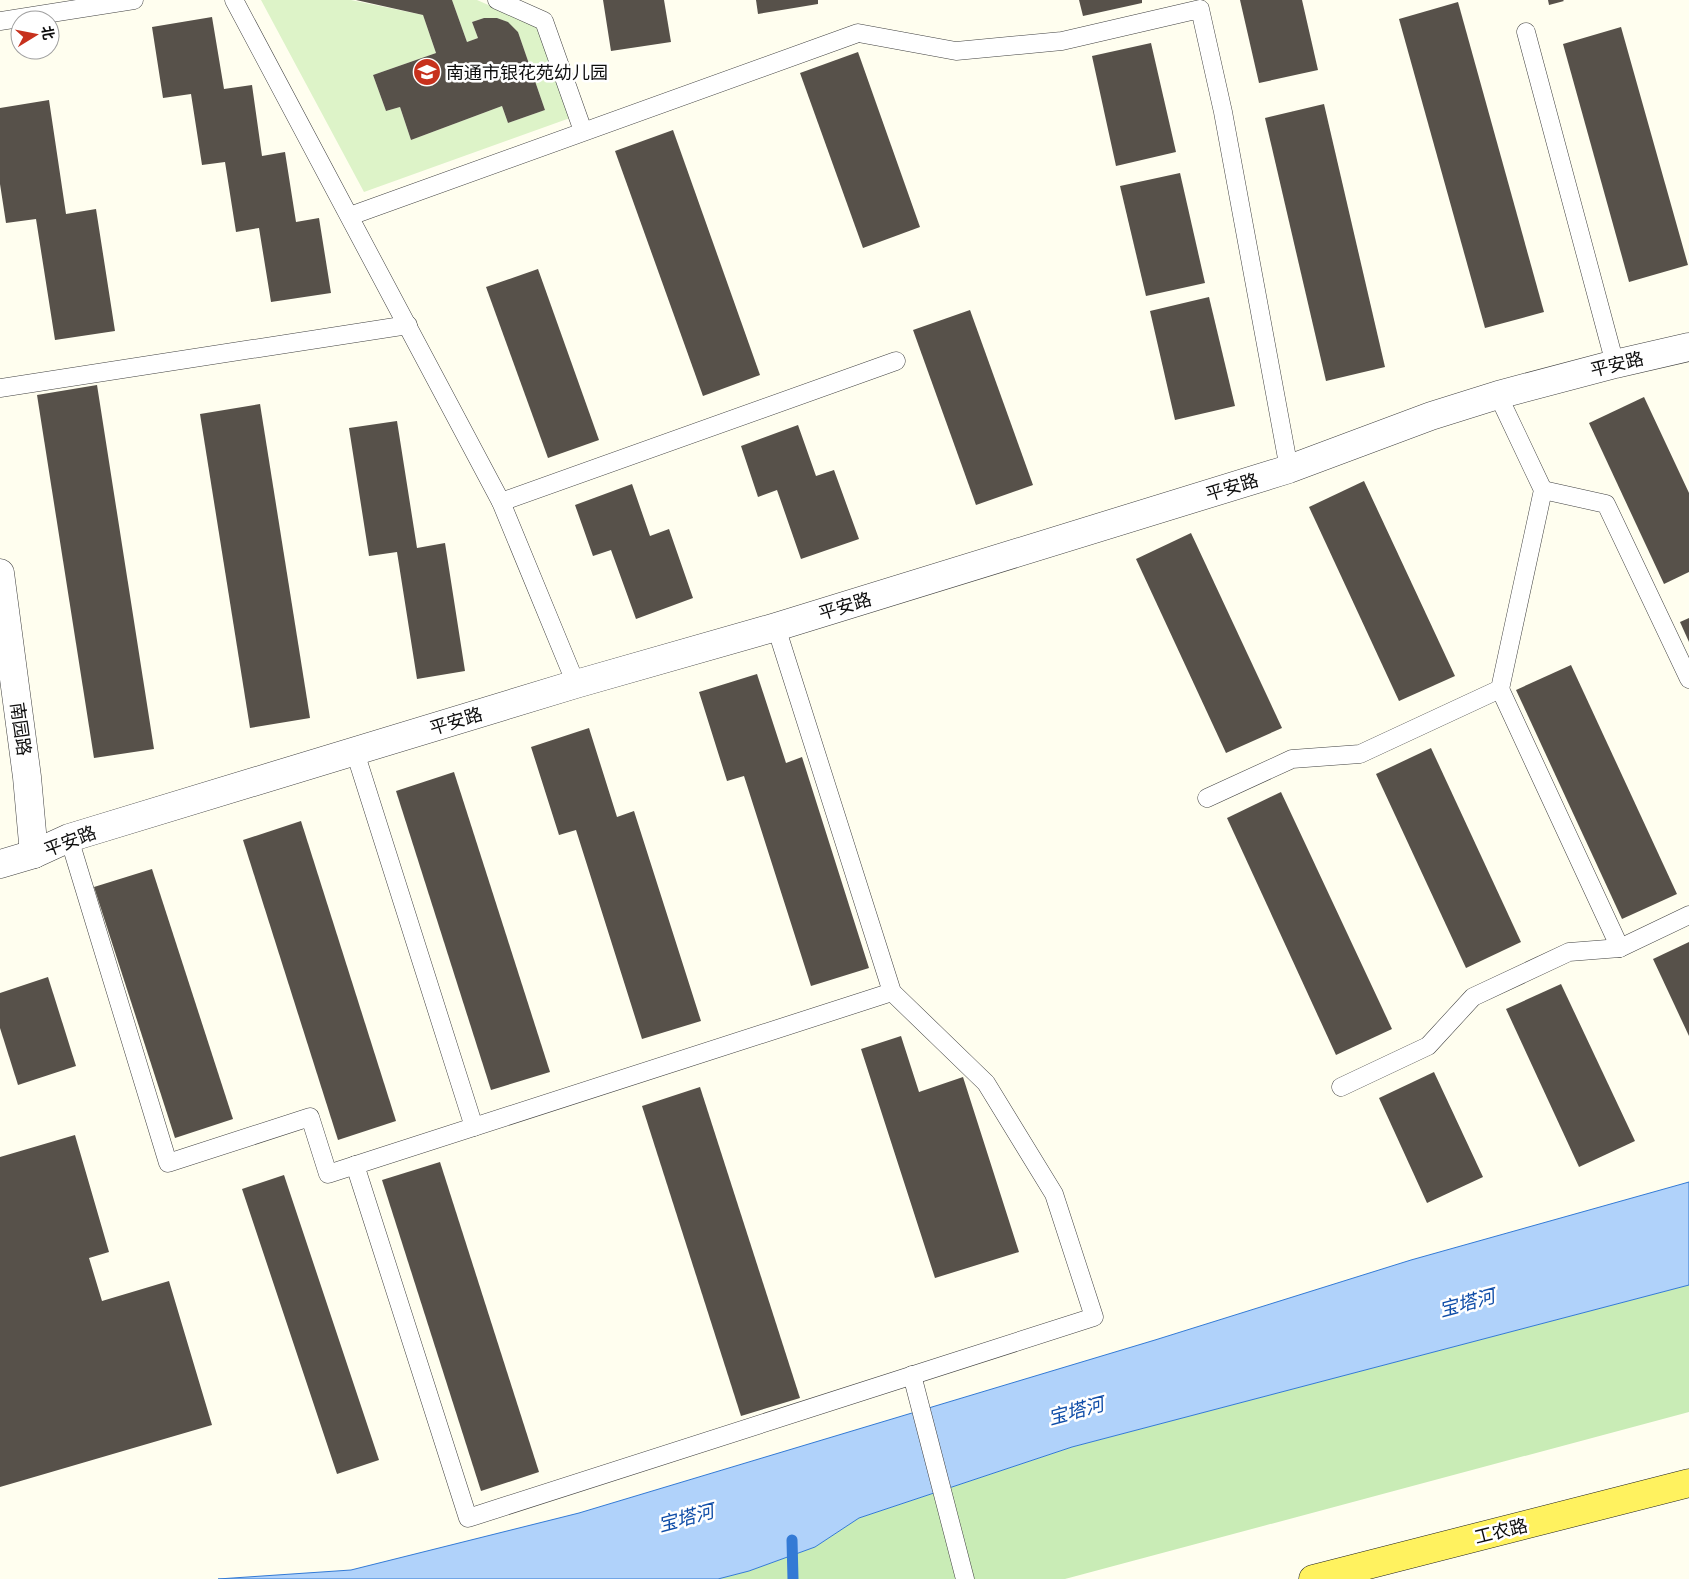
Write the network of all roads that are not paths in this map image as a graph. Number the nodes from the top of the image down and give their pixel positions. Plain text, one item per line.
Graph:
1 (134, 0) edge
2 (234, 0) edge
3 (497, 0) edge
4 (0, 21) edge
5 (1526, 32) dead end
6 (583, 131) junction
7 (350, 216) junction
8 (408, 325) junction
9 (1689, 347) edge
10 (896, 361) dead end
11 (1616, 364) junction
12 (0, 388) edge
13 (1498, 395) junction
14 (1289, 469) junction
15 (1543, 490) junction
16 (501, 502) junction
17 (0, 574) edge
18 (776, 627) junction
19 (1689, 679) edge
20 (576, 684) junction
21 (1500, 689) junction
22 (355, 752) junction
23 (1207, 798) dead end
24 (69, 838) junction
25 (34, 854) junction
26 (0, 864) edge
27 (1689, 916) edge
28 (1620, 948) junction
29 (892, 992) junction
30 (1341, 1086) dead end
31 (474, 1127) junction
32 (355, 1164) junction
33 (912, 1375) junction
34 (1689, 1483) edge
35 (965, 1579) edge
36 (1313, 1579) edge

1 - 4 lane
2 - 7 lane
3 - 6 lane
5 - 11 lane
6 - 7 lane
6 - 14 lane
7 - 8 lane
8 - 12 lane
8 - 16 lane
9 - 11 street, 平安路
10 - 16 lane
11 - 13 street, 平安路
13 - 14 street, 平安路
13 - 15 lane
14 - 18 street, 平安路
15 - 19 lane
15 - 21 lane
16 - 20 lane
17 - 25 street, 南园路
18 - 20 street, 平安路
18 - 29 lane
20 - 22 street, 平安路
21 - 23 lane
21 - 28 lane
22 - 24 street, 平安路
22 - 31 lane
24 - 25 street, 平安路
24 - 32 lane
25 - 26 street, 平安路
27 - 28 lane
28 - 30 lane
29 - 31 lane
29 - 33 lane
31 - 32 lane
32 - 33 lane
33 - 35 lane
34 - 36 main road, 工农路

